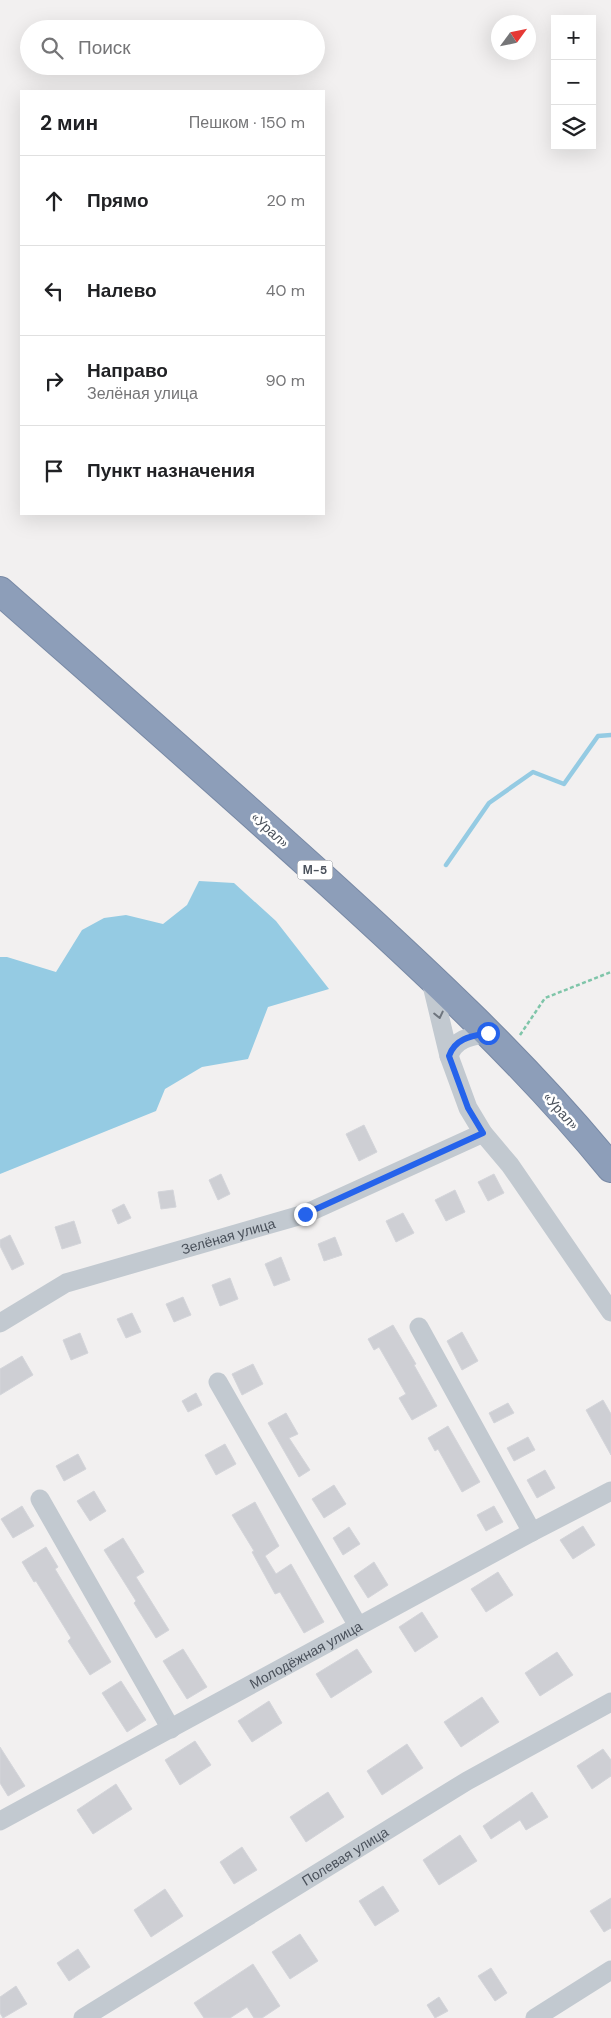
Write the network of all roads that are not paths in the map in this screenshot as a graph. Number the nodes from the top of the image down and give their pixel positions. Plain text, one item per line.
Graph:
1 (0, 591) edge
2 (429, 975) junction
3 (488, 1033) junction
4 (449, 1056) junction
5 (483, 1133) junction
6 (611, 1168) edge
7 (611, 1312) edge
8 (0, 1323) edge
9 (419, 1327) dead end
10 (218, 1382) dead end
11 (611, 1491) edge
12 (40, 1499) dead end
13 (532, 1532) junction
14 (358, 1626) junction
15 (611, 1702) edge
16 (171, 1729) junction
17 (0, 1821) edge
18 (611, 1970) edge
19 (83, 2018) edge
20 (535, 2018) edge

1 - 2 highway, «Урал» / М-5
2 - 3 highway, «Урал» / М-5
2 -> 4 street
3 - 4 street
3 - 6 highway, «Урал» / М-5
4 - 5 street
5 - 7 street
5 - 8 street, Зелёная улица
9 - 13 street
10 - 14 street
11 - 13 street, Молодёжная улица
12 - 16 street
13 - 14 street, Молодёжная улица
14 - 16 street, Молодёжная улица
15 - 19 street, Полевая улица
16 - 17 street, Молодёжная улица
18 - 20 street

